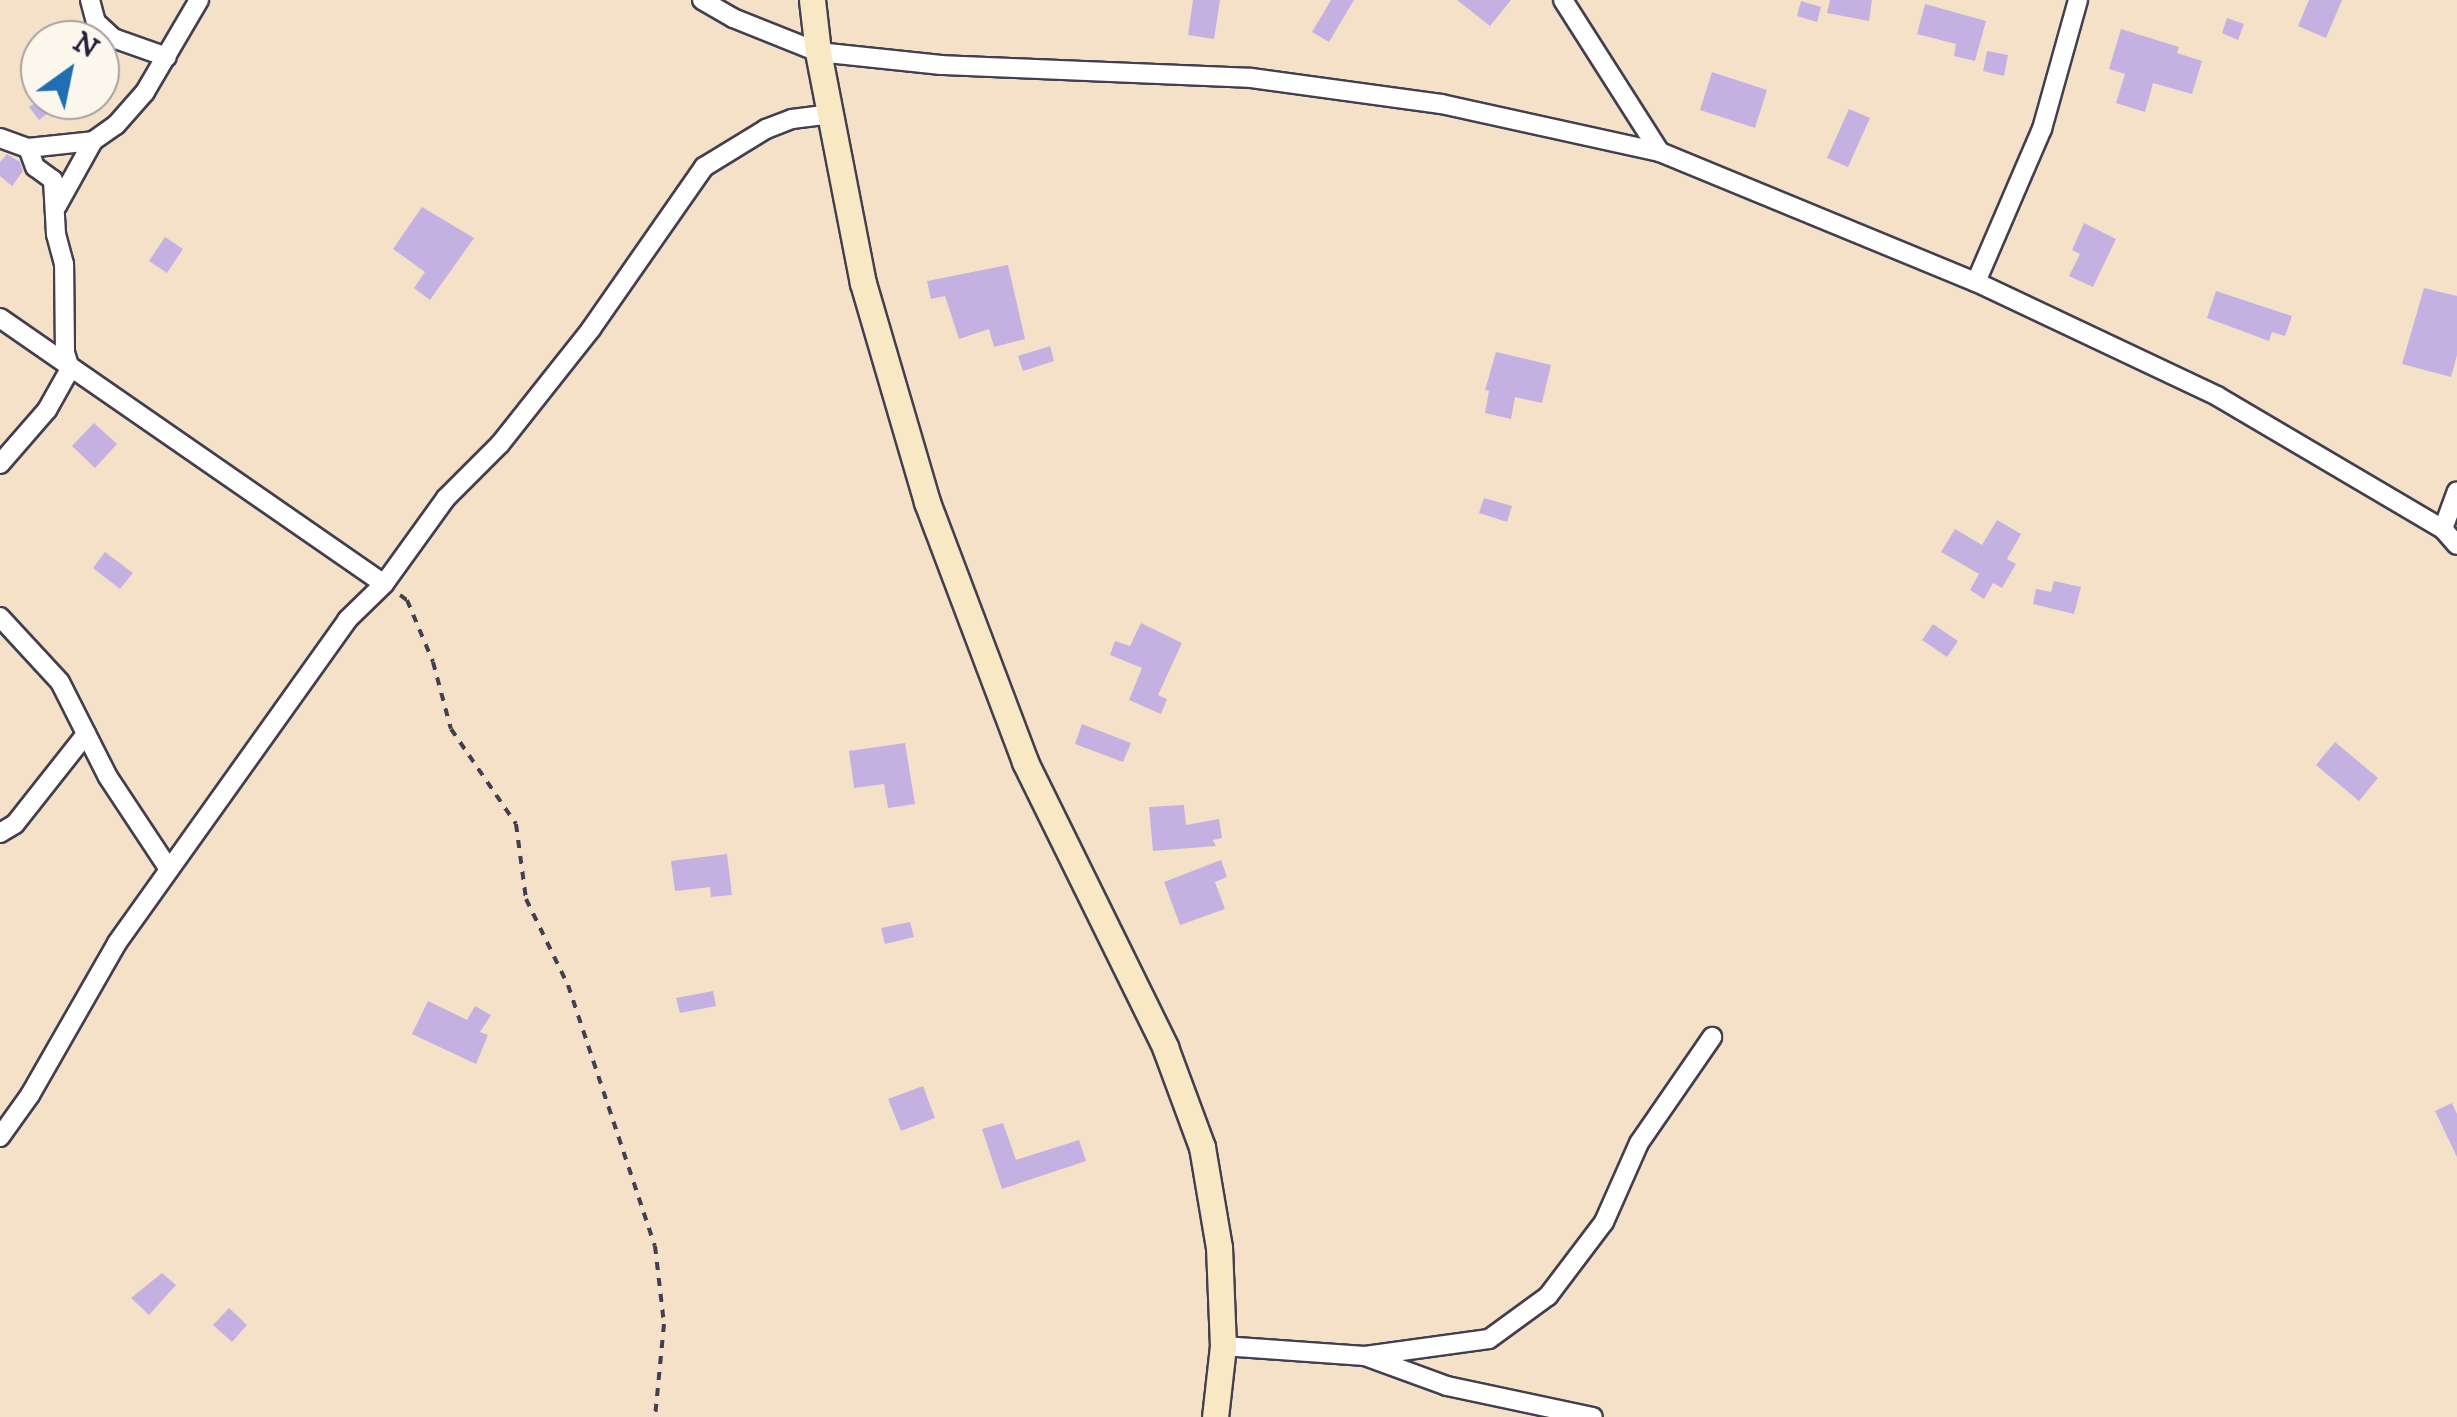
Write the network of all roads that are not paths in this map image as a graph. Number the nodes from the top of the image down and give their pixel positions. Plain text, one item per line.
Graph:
1 (90, 0) edge
2 (199, 0) edge
3 (702, 0) edge
4 (812, 0) edge
5 (1564, 0) edge
6 (2078, 0) edge
7 (818, 52) junction
8 (167, 57) junction
9 (832, 114) junction
10 (0, 138) edge
11 (93, 142) junction
12 (28, 148) junction
13 (1660, 152) junction
14 (56, 206) junction
15 (1976, 282) junction
16 (0, 318) edge
17 (70, 369) junction
18 (0, 464) edge
19 (2457, 491) edge
20 (2443, 529) junction
21 (2457, 545) edge
22 (384, 584) junction
23 (0, 617) edge
24 (86, 734) junction
25 (0, 833) edge
26 (168, 869) junction
27 (1712, 1037) dead end
28 (0, 1137) edge
29 (1224, 1346) junction
30 (1364, 1356) junction
31 (1214, 1417) edge
32 (1593, 1417) edge

1 - 8 street
2 - 8 street
3 - 7 street
4 - 7 main road
5 - 13 street
6 - 15 street
7 - 9 main road
7 - 13 street
8 - 11 street
9 - 22 street
9 - 29 main road
10 - 12 street
11 - 12 street
11 - 14 street
12 - 14 street
13 - 15 street
14 - 17 street
15 - 20 street
16 - 17 street
17 - 18 street
17 - 22 street
19 - 20 street
20 - 21 street
22 - 26 street
23 - 24 street
24 - 25 street
24 - 26 street
26 - 28 street
27 - 30 street
29 - 30 street
29 - 31 main road
30 - 32 street

